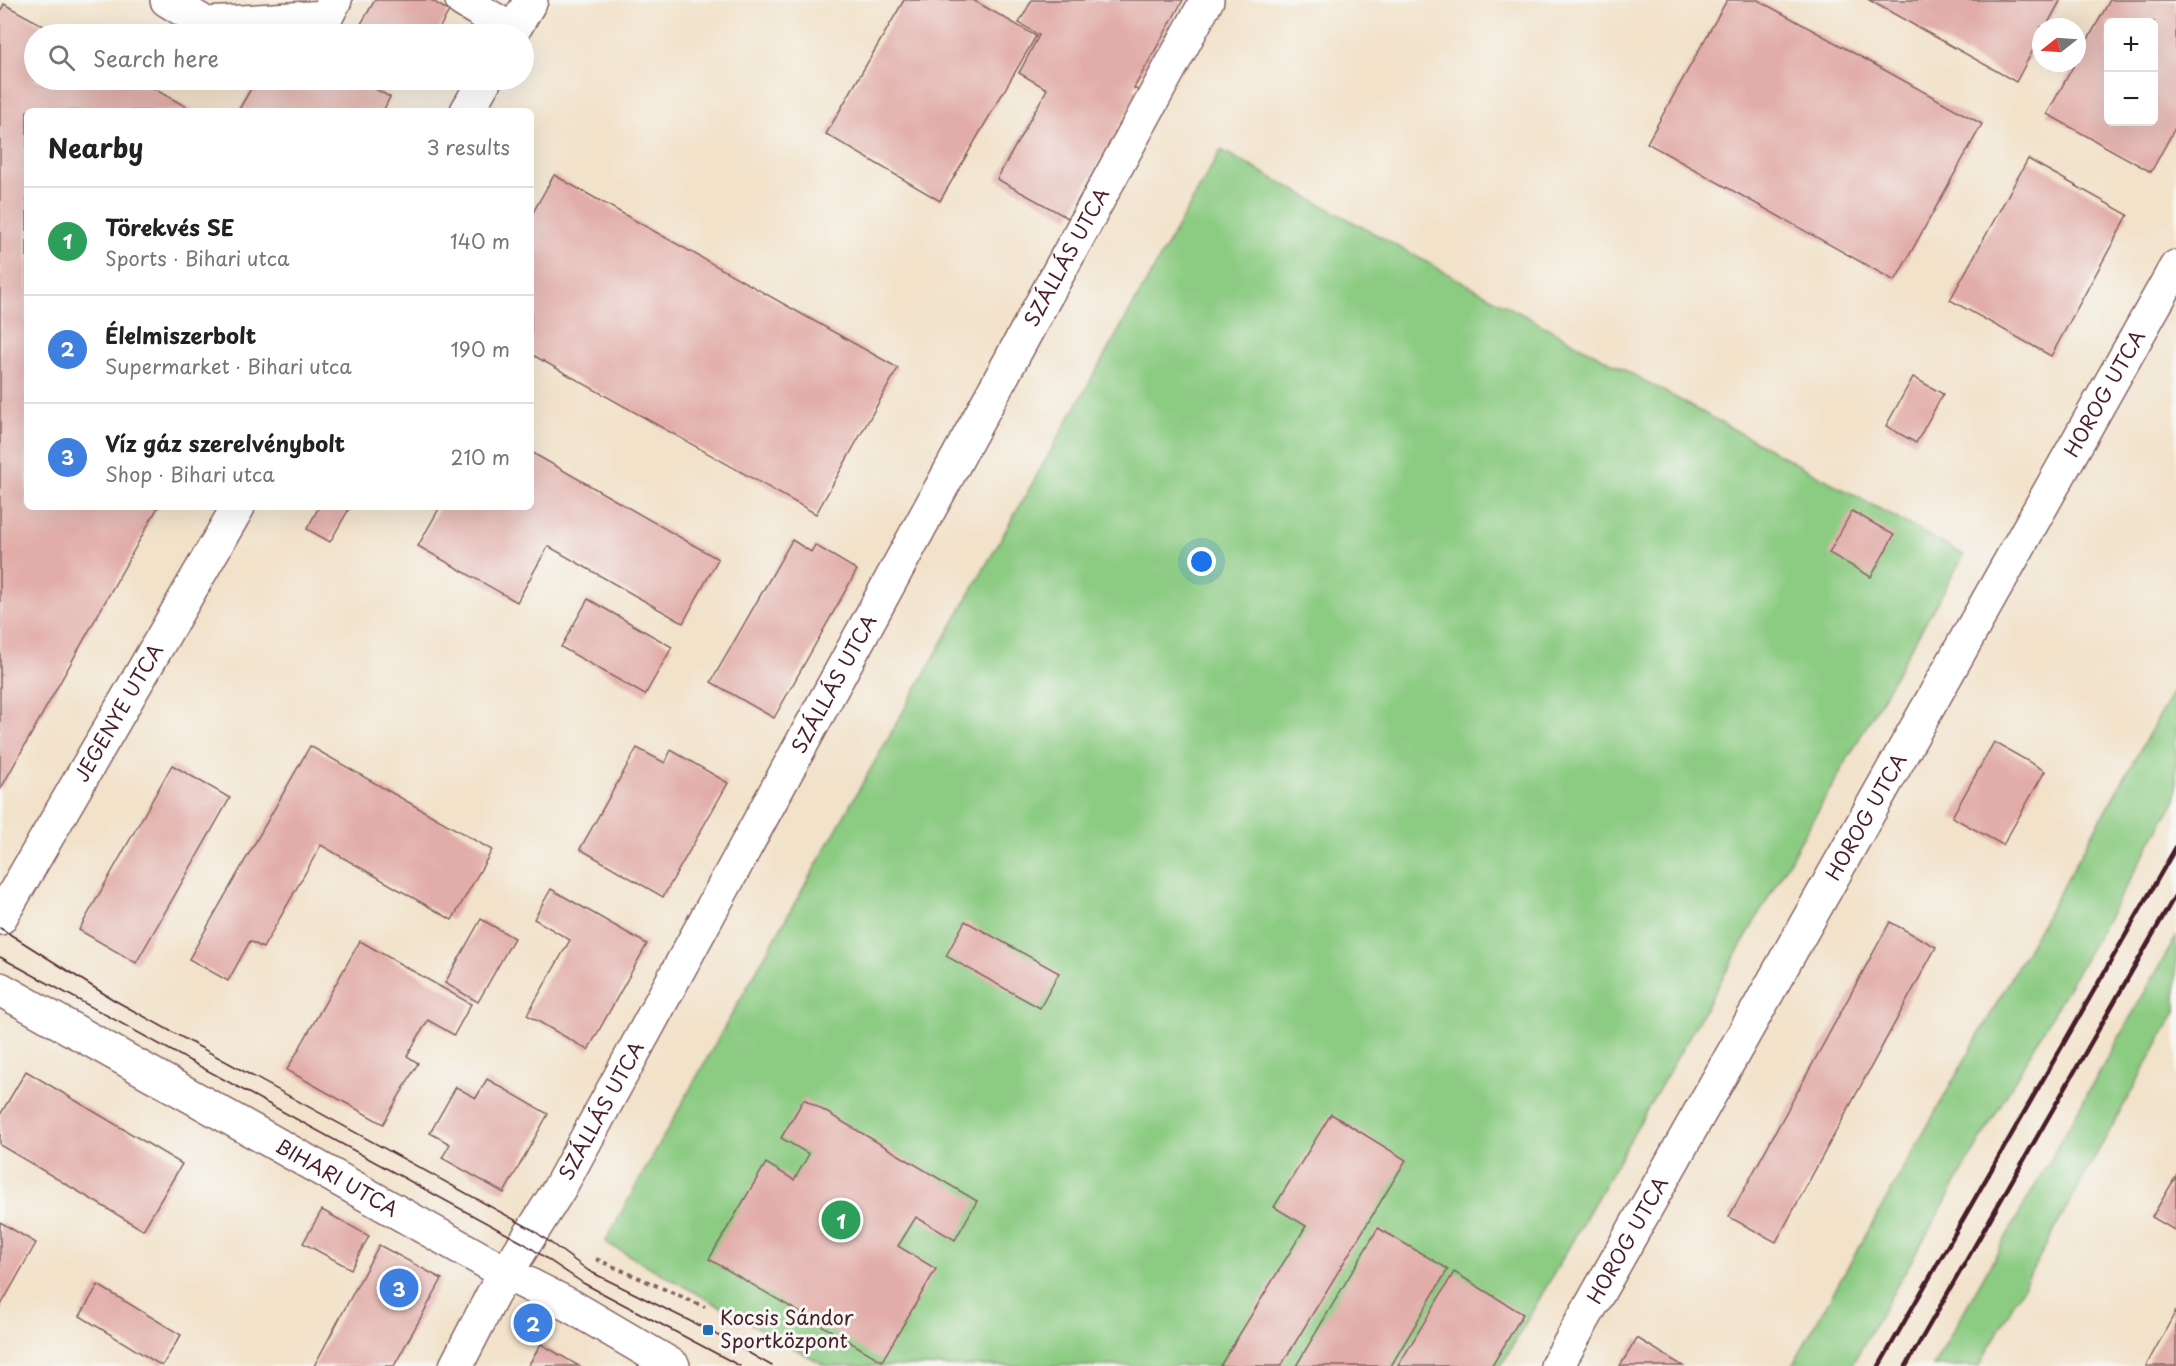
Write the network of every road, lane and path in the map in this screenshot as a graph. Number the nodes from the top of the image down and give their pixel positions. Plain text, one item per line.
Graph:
1 (167, 0) edge
2 (335, 0) edge
3 (462, 0) edge
4 (531, 0) edge
5 (1207, 0) edge
6 (498, 24) edge
7 (517, 24) edge
8 (479, 90) edge
9 (469, 108) edge
10 (2176, 267) edge
11 (236, 510) edge
12 (0, 918) edge
13 (0, 989) edge
14 (596, 1259) dead end
15 (506, 1273) junction
16 (705, 1307) dead end
17 (456, 1366) edge
18 (673, 1366) edge
19 (1557, 1366) edge

1 - 2 street
3 - 6 street
4 - 7 street
5 - 15 street, SZÁLLÁS UTCA
8 - 9 street
10 - 19 street, HOROG UTCA
11 - 12 street, JEGENYE UTCA
13 - 15 street, BIHARI UTCA
14 - 16 path
15 - 17 street, SZÁLLÁS UTCA
15 - 18 street, BIHARI UTCA

